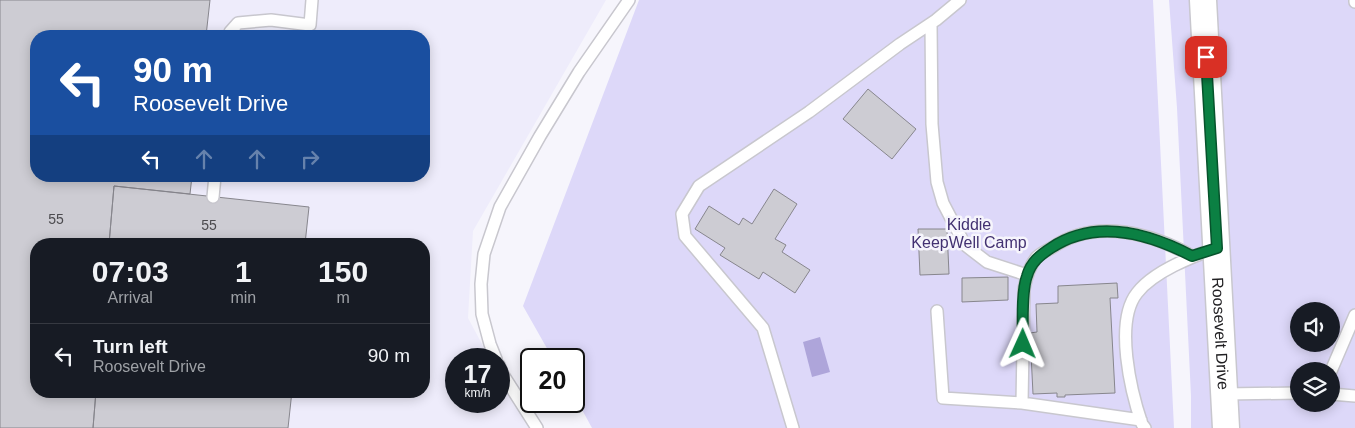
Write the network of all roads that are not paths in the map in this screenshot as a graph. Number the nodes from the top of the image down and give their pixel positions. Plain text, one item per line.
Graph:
1 (312, 0) edge
2 (629, 0) edge
3 (960, 0) edge
4 (1203, 0) edge
5 (931, 24) junction
6 (232, 30) edge
7 (214, 182) edge
8 (213, 197) dead end
9 (1217, 248) junction
10 (1192, 256) junction
11 (1027, 275) junction
12 (937, 311) dead end
13 (1355, 315) edge
14 (492, 348) edge
15 (1334, 362) edge
16 (510, 386) edge
17 (1290, 393) edge
18 (1225, 394) junction
19 (1340, 395) edge
20 (1355, 396) edge
21 (1022, 403) junction
22 (1143, 424) edge
23 (537, 428) edge
24 (792, 428) edge
25 (1226, 428) edge

1 - 6 lane
2 - 14 lane
3 - 5 lane
4 - 9 street, Roosevelt Drive
5 - 11 lane
5 - 24 lane
7 - 8 lane
9 - 10 lane
9 - 18 street, Roosevelt Drive
10 - 11 lane
10 - 22 lane
11 - 21 lane
12 - 21 lane
13 - 15 lane
16 - 23 lane
17 - 18 lane
18 - 25 street, Roosevelt Drive
19 - 20 lane
21 - 22 lane

